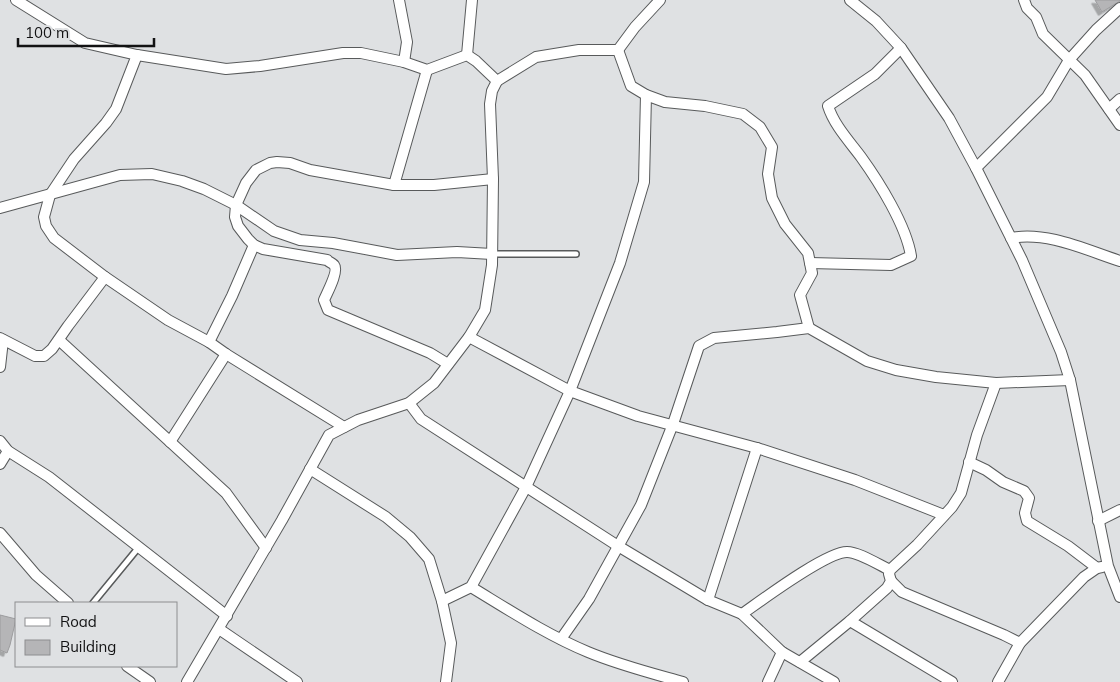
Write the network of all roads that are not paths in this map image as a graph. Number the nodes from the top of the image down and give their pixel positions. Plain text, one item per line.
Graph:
1 (16, 0) edge
2 (399, 0) edge
3 (472, 0) edge
4 (660, 0) edge
5 (850, 0) edge
6 (1024, 0) edge
7 (1120, 8) edge
8 (901, 48) junction
9 (618, 50) junction
10 (137, 55) junction
11 (467, 55) junction
12 (1069, 60) junction
13 (404, 62) junction
14 (427, 70) junction
15 (497, 81) junction
16 (646, 95) junction
17 (1120, 99) edge
18 (1109, 109) junction
19 (1120, 125) edge
20 (976, 168) junction
21 (493, 179) junction
22 (394, 185) junction
23 (50, 195) junction
24 (236, 205) junction
25 (0, 208) edge
26 (1011, 238) junction
27 (254, 245) junction
28 (492, 254) junction
29 (576, 254) dead end
30 (1120, 261) edge
31 (810, 263) junction
32 (105, 277) junction
33 (809, 328) junction
34 (469, 337) junction
35 (2, 339) edge
36 (59, 340) junction
37 (209, 342) junction
38 (226, 354) junction
39 (448, 364) junction
40 (0, 367) edge
41 (1070, 380) junction
42 (996, 383) junction
43 (570, 391) junction
44 (409, 403) junction
45 (673, 424) junction
46 (344, 427) junction
47 (0, 441) edge
48 (170, 442) junction
49 (757, 448) junction
50 (8, 451) junction
51 (969, 462) junction
52 (0, 464) edge
53 (310, 469) junction
54 (526, 487) junction
55 (1120, 510) edge
56 (944, 515) junction
57 (1098, 521) junction
58 (0, 532) edge
59 (139, 546) junction
60 (618, 546) junction
61 (266, 548) junction
62 (1108, 566) junction
63 (1097, 568) junction
64 (890, 570) junction
65 (891, 581) junction
66 (472, 587) junction
67 (1120, 597) edge
68 (708, 600) junction
69 (442, 601) junction
70 (67, 602) edge
71 (94, 602) edge
72 (742, 614) junction
73 (227, 616) junction
74 (850, 621) junction
75 (219, 630) junction
76 (560, 639) junction
77 (1020, 643) junction
78 (782, 652) junction
79 (800, 662) junction
80 (128, 667) edge
81 (150, 682) edge
82 (187, 682) edge
83 (298, 682) edge
84 (446, 682) edge
85 (683, 682) edge
86 (768, 682) edge
87 (834, 682) edge
88 (952, 682) edge
89 (998, 682) edge

1 - 10 street
2 - 13 street
3 - 11 street
4 - 9 street
5 - 8 street
6 - 12 street
7 - 12 street
8 - 20 street
8 - 31 street
9 - 15 street
9 - 16 street
10 - 13 street
10 - 23 street
11 - 14 street
11 - 15 street
12 - 18 street
12 - 20 street
13 - 14 street
14 - 22 street
15 - 21 street
16 - 31 street
16 - 43 street
17 - 18 street
18 - 19 street
20 - 26 street
21 - 22 street
21 - 28 street
22 - 24 street
23 - 24 street
23 - 25 street
23 - 32 street
24 - 27 street
24 - 28 street
26 - 30 street
26 - 41 street
27 - 37 street
27 - 39 street
28 - 29 lane
28 - 34 street
31 - 33 street
32 - 36 street
32 - 37 street
33 - 42 street
33 - 45 street
34 - 39 street
34 - 43 street
35 - 36 street
35 - 40 street
36 - 48 street
37 - 38 street
38 - 46 street
38 - 48 street
39 - 44 street
41 - 42 street
41 - 57 street
42 - 51 street
43 - 45 street
43 - 54 street
44 - 46 street
44 - 54 street
45 - 49 street
45 - 60 street
46 - 53 street
47 - 50 street
48 - 61 street
49 - 56 street
49 - 68 street
50 - 52 street
50 - 59 street
51 - 56 street
51 - 63 street
53 - 61 street
53 - 69 street
54 - 60 street
54 - 66 street
55 - 57 street
56 - 64 street
57 - 62 street
58 - 70 street
59 - 71 lane
59 - 73 street
60 - 68 street
60 - 76 street
61 - 73 street
62 - 63 street
62 - 67 street
63 - 77 street
64 - 65 street
64 - 72 street
65 - 74 street
65 - 77 street
66 - 69 street
66 - 76 street
68 - 72 street
69 - 84 street
72 - 78 street
73 - 75 street
74 - 79 street
74 - 88 street
75 - 82 street
75 - 83 street
76 - 85 street
77 - 89 street
78 - 79 street
78 - 86 street
79 - 87 street
80 - 81 street

